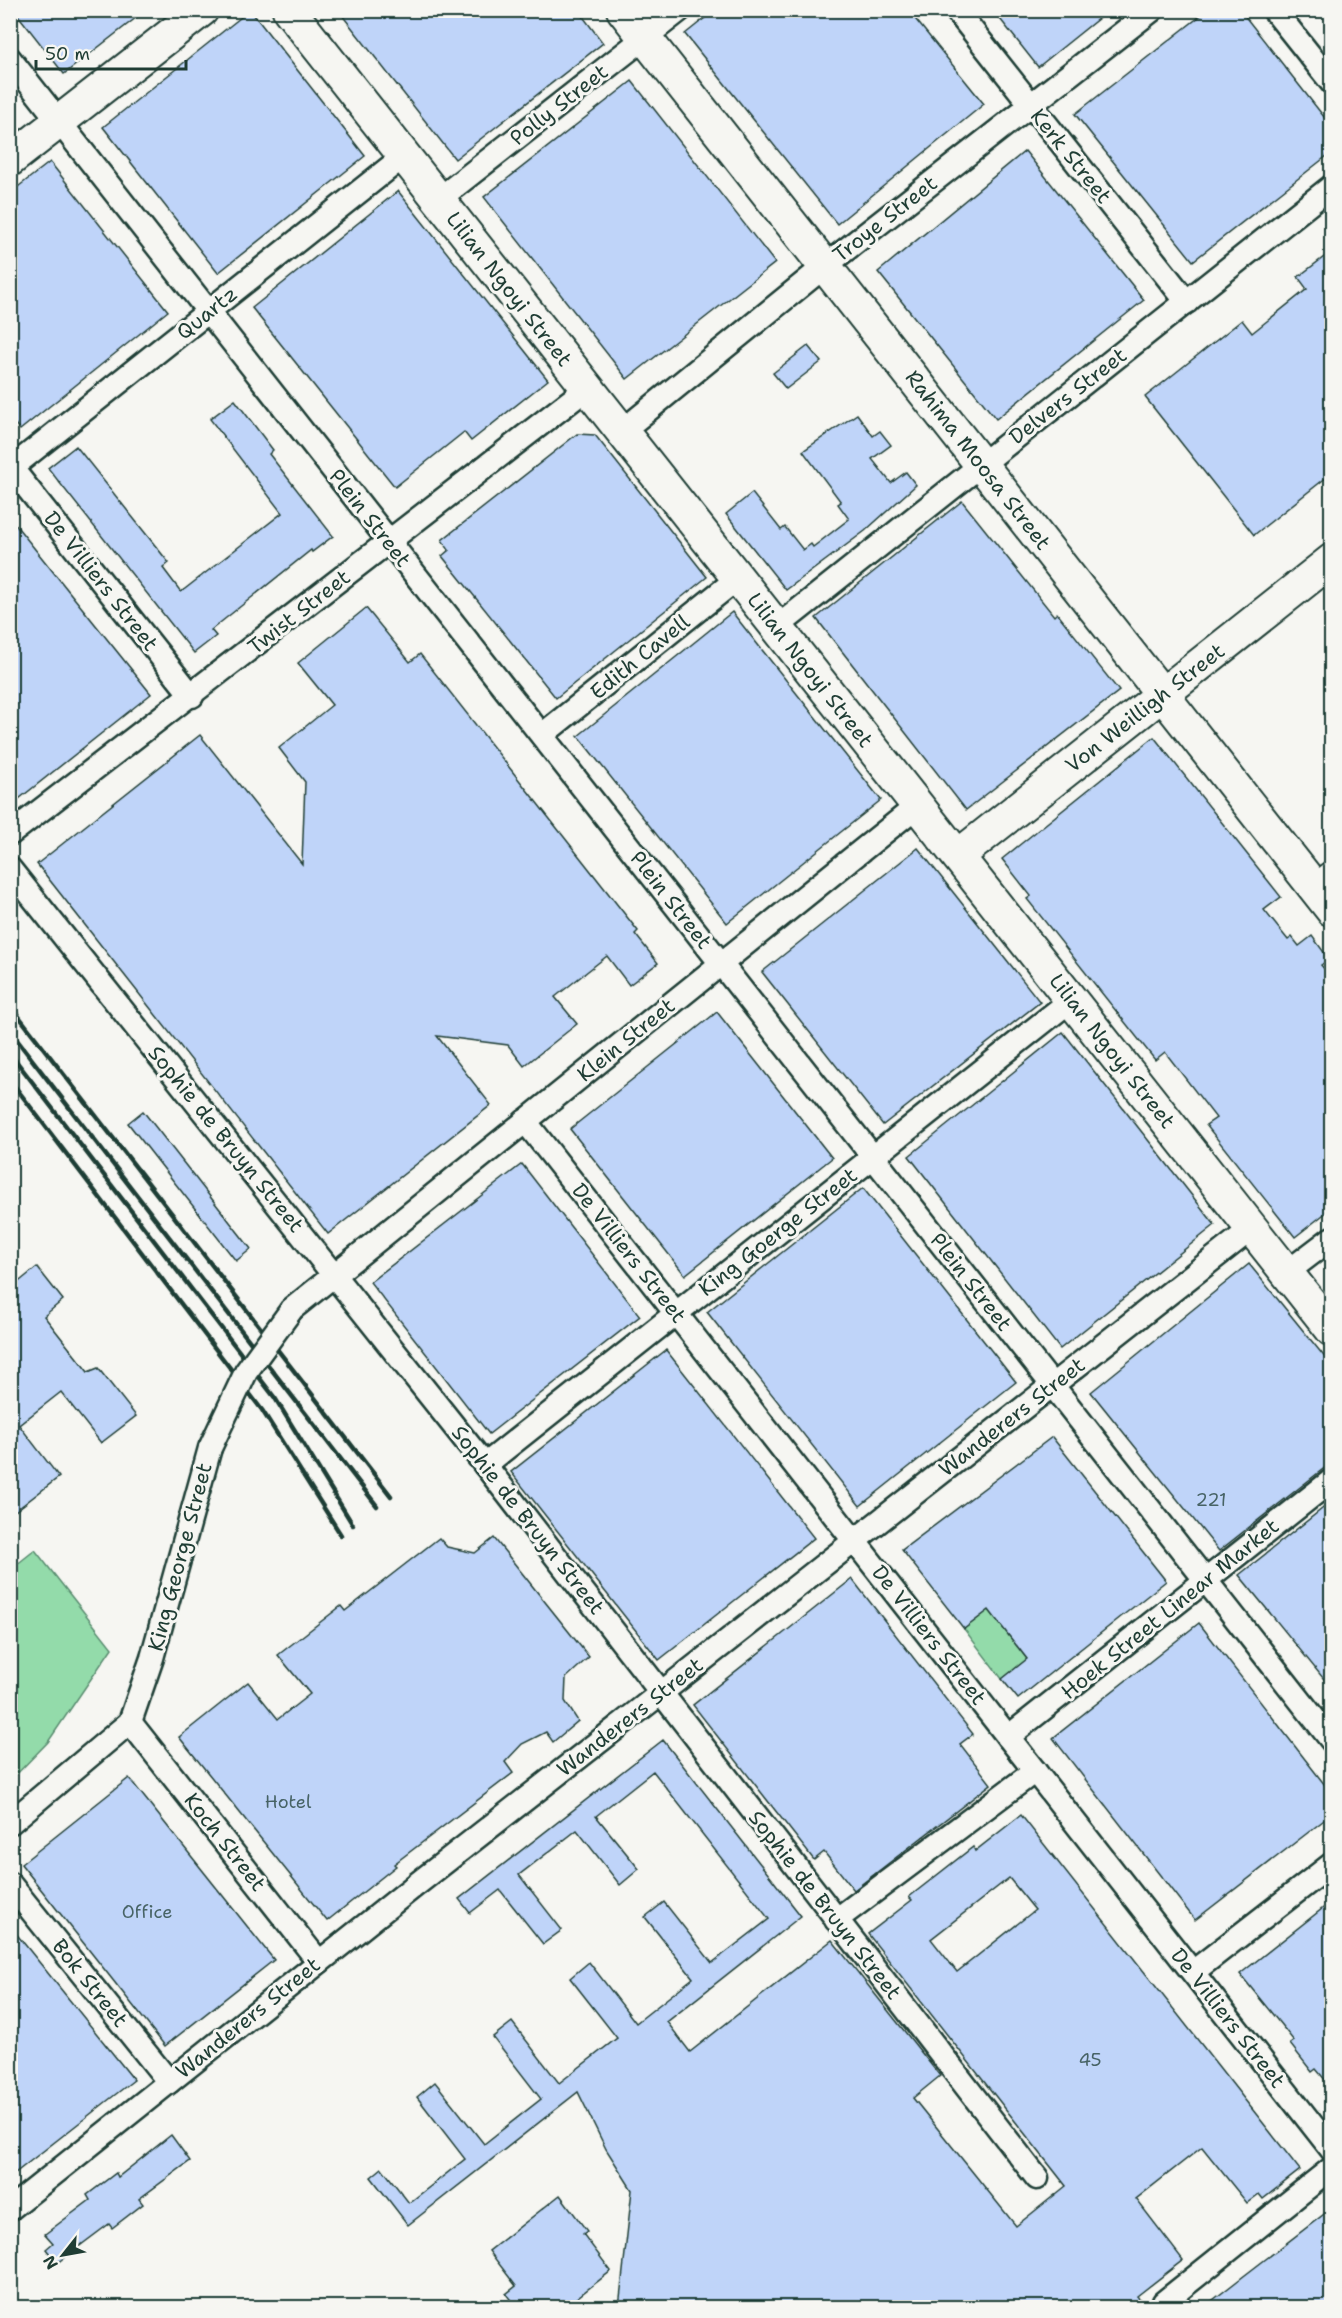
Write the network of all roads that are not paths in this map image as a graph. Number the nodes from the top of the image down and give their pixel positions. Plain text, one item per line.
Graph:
1 (202, 10) edge
2 (289, 10) edge
3 (623, 10) edge
4 (680, 10) edge
5 (956, 10) edge
6 (1152, 10) edge
7 (1274, 10) edge
8 (645, 38) junction
9 (10, 59) edge
10 (1332, 83) edge
11 (1030, 105) junction
12 (60, 121) junction
13 (404, 156) junction
14 (10, 160) edge
15 (1332, 186) edge
16 (439, 199) junction
17 (825, 266) junction
18 (1187, 302) junction
19 (209, 311) junction
20 (586, 389) junction
21 (621, 432) junction
22 (981, 464) junction
23 (11, 468) edge
24 (389, 542) junction
25 (1332, 560) edge
26 (738, 578) junction
27 (777, 627) junction
28 (1162, 694) junction
29 (192, 696) junction
30 (542, 735) junction
31 (917, 806) junction
32 (10, 834) edge
33 (958, 856) junction
34 (10, 869) edge
35 (1325, 889) edge
36 (722, 964) junction
37 (1071, 999) junction
38 (525, 1121) junction
39 (873, 1157) junction
40 (1251, 1229) junction
41 (1332, 1238) edge
42 (1286, 1273) junction
43 (334, 1274) junction
44 (676, 1313) junction
45 (1332, 1330) edge
46 (1052, 1386) junction
47 (485, 1465) junction
48 (1332, 1480) edge
49 (854, 1540) junction
50 (1206, 1581) junction
51 (662, 1693) junction
52 (130, 1722) junction
53 (1008, 1737) junction
54 (1332, 1741) edge
55 (1035, 1771) junction
56 (10, 1823) edge
57 (1332, 1864) edge
58 (10, 1884) edge
59 (836, 1920) junction
60 (319, 1962) junction
61 (1193, 1972) junction
62 (169, 2082) junction
63 (1332, 2150) edge
64 (1332, 2168) edge
65 (1038, 2178) dead end
66 (10, 2209) edge
67 (1164, 2302) dead end

1 - 12 street
2 - 13 street, Lilian Ngoyi Street
3 - 8 street, Rahima Moosa Street
4 - 8 street, Polly Street
5 - 11 street, Kerk Street
6 - 11 street, Troye Street
7 - 10 street
8 - 16 street, Polly Street
8 - 17 street, Rahima Moosa Street
9 - 12 street, Plein Street
11 - 17 street, Troye Street
11 - 18 street, Kerk Street
12 - 14 street
12 - 19 street, Plein Street
13 - 16 street, Lilian Ngoyi Street
13 - 19 street, Quartz
15 - 18 street, Delvers Street
16 - 20 street, Lilian Ngoyi Street
17 - 21 street, Troye Street
17 - 22 street, Rahima Moosa Street
18 - 22 street, Delvers Street
19 - 23 street, Quartz
19 - 24 street, Plein Street
20 - 21 street, Lilian Ngoyi Street
20 - 24 street, Twist Street
21 - 26 street, Lilian Ngoyi Street
22 - 27 street, Delvers Street
22 - 28 street, Rahima Moosa Street
23 - 29 street, De Villiers Street
24 - 29 street, Twist Street
24 - 30 street, Plein Street
25 - 28 street, Von Weilligh Street
26 - 27 street, Lilian Ngoyi Street
26 - 30 street, Edith Cavell
27 - 31 street, Lilian Ngoyi Street
28 - 33 street, Von Weilligh Street
28 - 35 street, Rahima Moosa Street
29 - 32 street, Twist Street
30 - 36 street, Plein Street
31 - 33 street, Lilian Ngoyi Street
31 - 36 street, Klein Street
33 - 37 street, Lilian Ngoyi Street
34 - 43 street, Sophie de Bruyn Street
36 - 38 street, Klein Street
36 - 39 street, Plein Street
37 - 39 street, King Goerge Street
37 - 40 street, Lilian Ngoyi Street
38 - 43 street, Klein Street
38 - 44 street, De Villiers Street
39 - 44 street, King Goerge Street
39 - 46 street, Plein Street
40 - 42 street, Lilian Ngoyi Street
40 - 46 street, Wanderers Street
41 - 42 street
42 - 45 street, Lilian Ngoyi Street
43 - 47 street, Sophie de Bruyn Street
43 - 52 street, King George Street, bridge
44 - 47 street, King Goerge Street
44 - 49 street, De Villiers Street
46 - 49 street, Wanderers Street
46 - 50 street, Plein Street
47 - 51 street, Sophie de Bruyn Street
48 - 50 street, Hoek Street Linear Market
49 - 51 street, Wanderers Street
49 - 53 street, De Villiers Street
50 - 53 street, Hoek Street Linear Market
50 - 54 street, Plein Street
51 - 59 street, Sophie de Bruyn Street
51 - 60 street, Wanderers Street, bridge
52 - 56 street
52 - 60 street, Koch Street
53 - 55 street, De Villiers Street
55 - 59 street
55 - 61 street, De Villiers Street
57 - 61 street
58 - 62 street, Bok Street
59 - 65 street, Sophie de Bruyn Street
60 - 62 street, Wanderers Street
61 - 63 street, De Villiers Street
62 - 66 street, Wanderers Street
64 - 67 street

